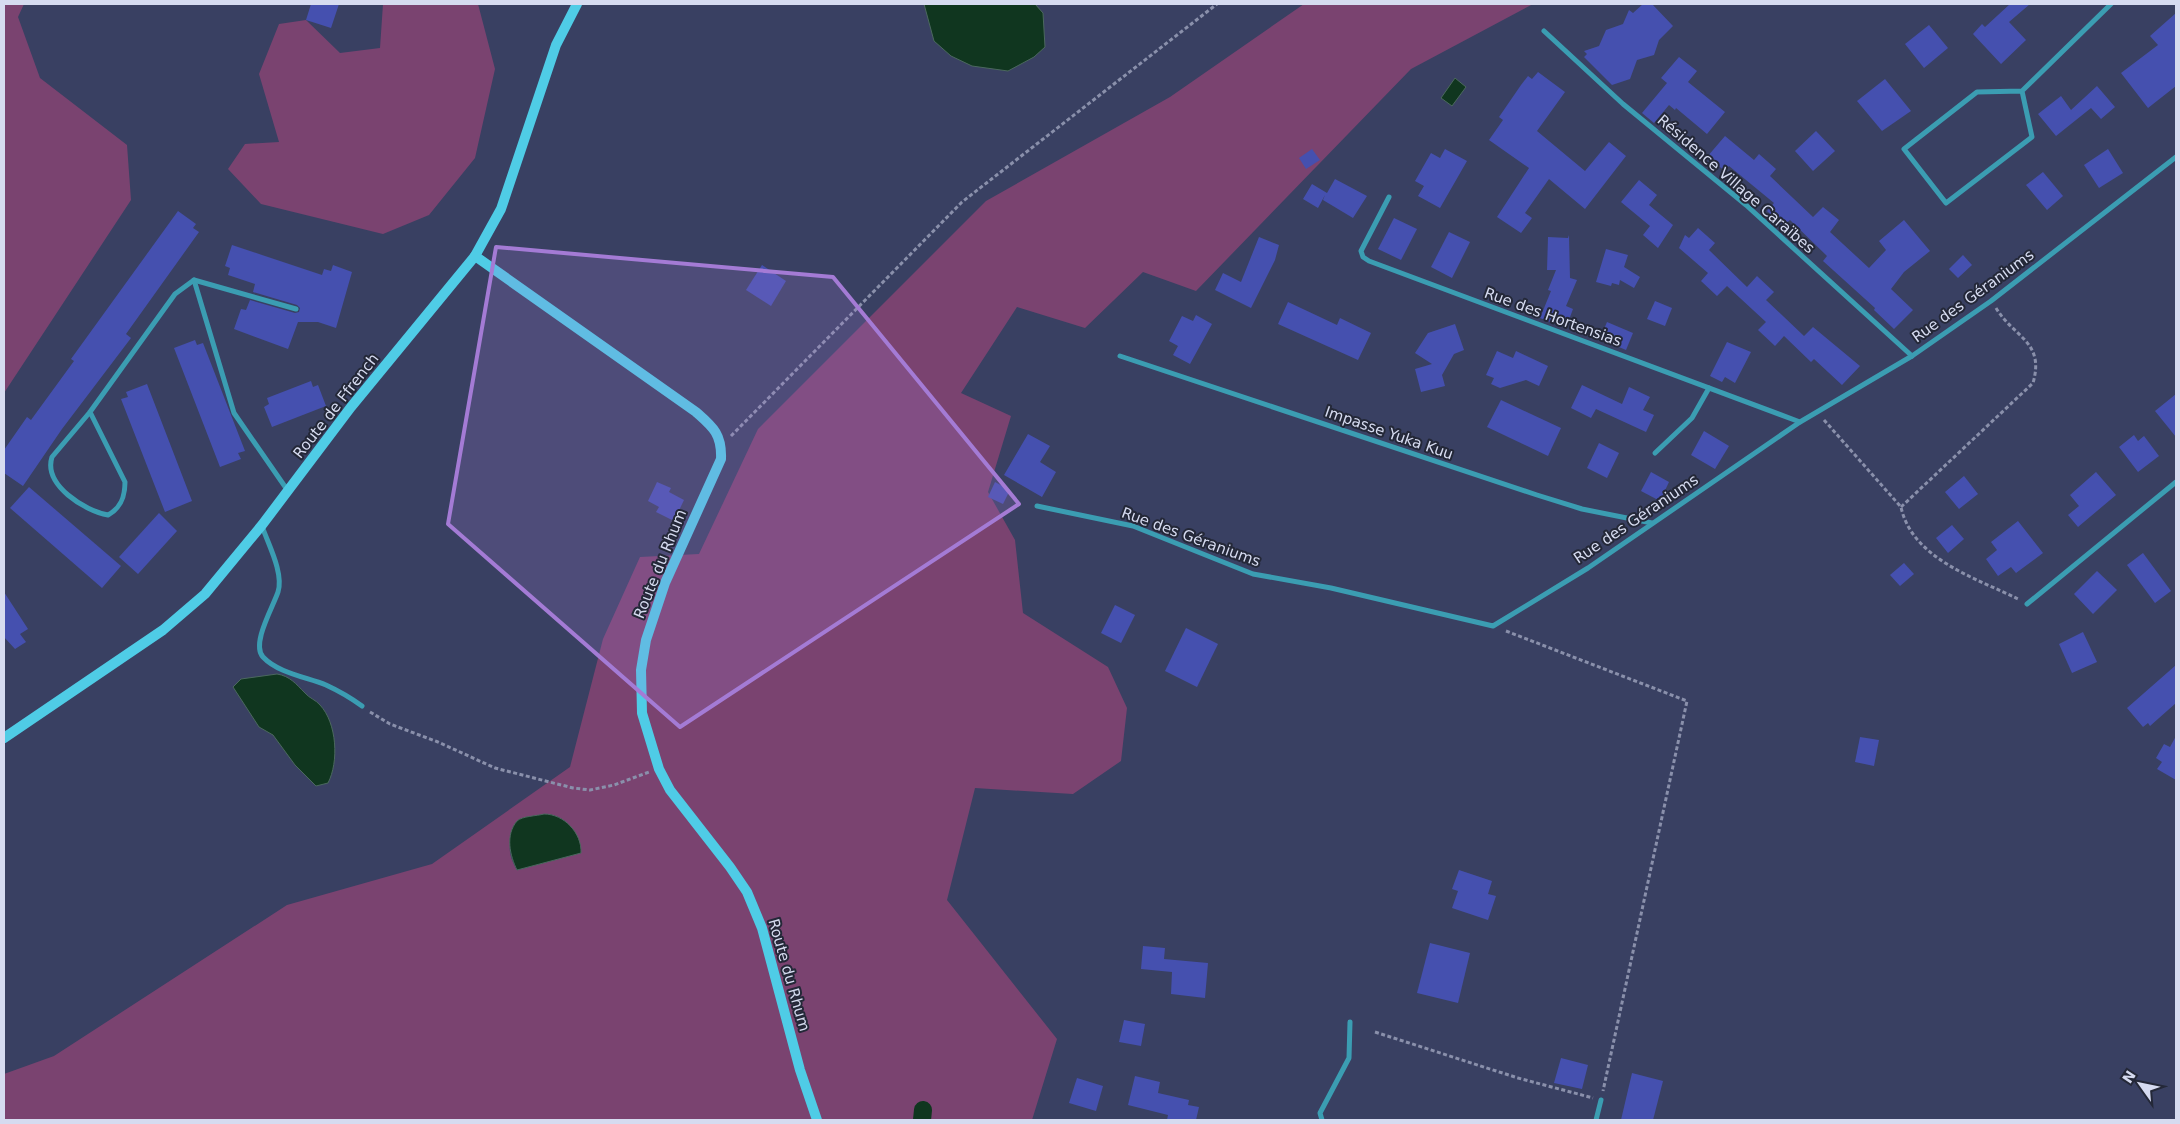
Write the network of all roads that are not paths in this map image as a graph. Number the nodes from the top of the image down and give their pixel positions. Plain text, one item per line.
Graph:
1 (577, 4) edge
2 (2111, 4) edge
3 (1544, 31) dead end
4 (2022, 91) junction
5 (2176, 157) edge
6 (1389, 197) dead end
7 (475, 256) junction
8 (194, 280) junction
9 (296, 309) dead end
10 (1120, 356) dead end
11 (1912, 356) junction
12 (1709, 388) junction
13 (90, 412) junction
14 (1800, 422) junction
15 (1655, 453) dead end
16 (2176, 482) edge
17 (288, 492) junction
18 (1037, 506) dead end
19 (1652, 523) junction
20 (262, 525) junction
21 (2028, 604) road end
22 (362, 706) road end
23 (4, 738) edge
24 (1350, 1022) dead end
25 (1601, 1100) road end
26 (817, 1120) edge
27 (1322, 1120) edge
28 (1596, 1120) edge

1 - 7 street, Route de Ffrench
2 - 4 street
3 - 11 street, Résidence Village Caraïbes
4 - 4 street
5 - 11 street, Rue des Géraniums
6 - 12 street, Rue des Hortensias
7 - 17 street, Route de Ffrench
7 - 26 street, Route du Rhum
8 - 9 street
8 - 13 street
8 - 17 street
10 - 19 street, Impasse Yuka Kuu
11 - 14 street, Rue des Géraniums
12 - 14 street, Rue des Hortensias
12 - 15 street
13 - 13 street
14 - 19 street, Rue des Géraniums
16 - 21 street
17 - 20 street, Route de Ffrench
18 - 19 street, Rue des Géraniums
20 - 22 street
20 - 23 street, Route de Ffrench
24 - 27 street
25 - 28 street

